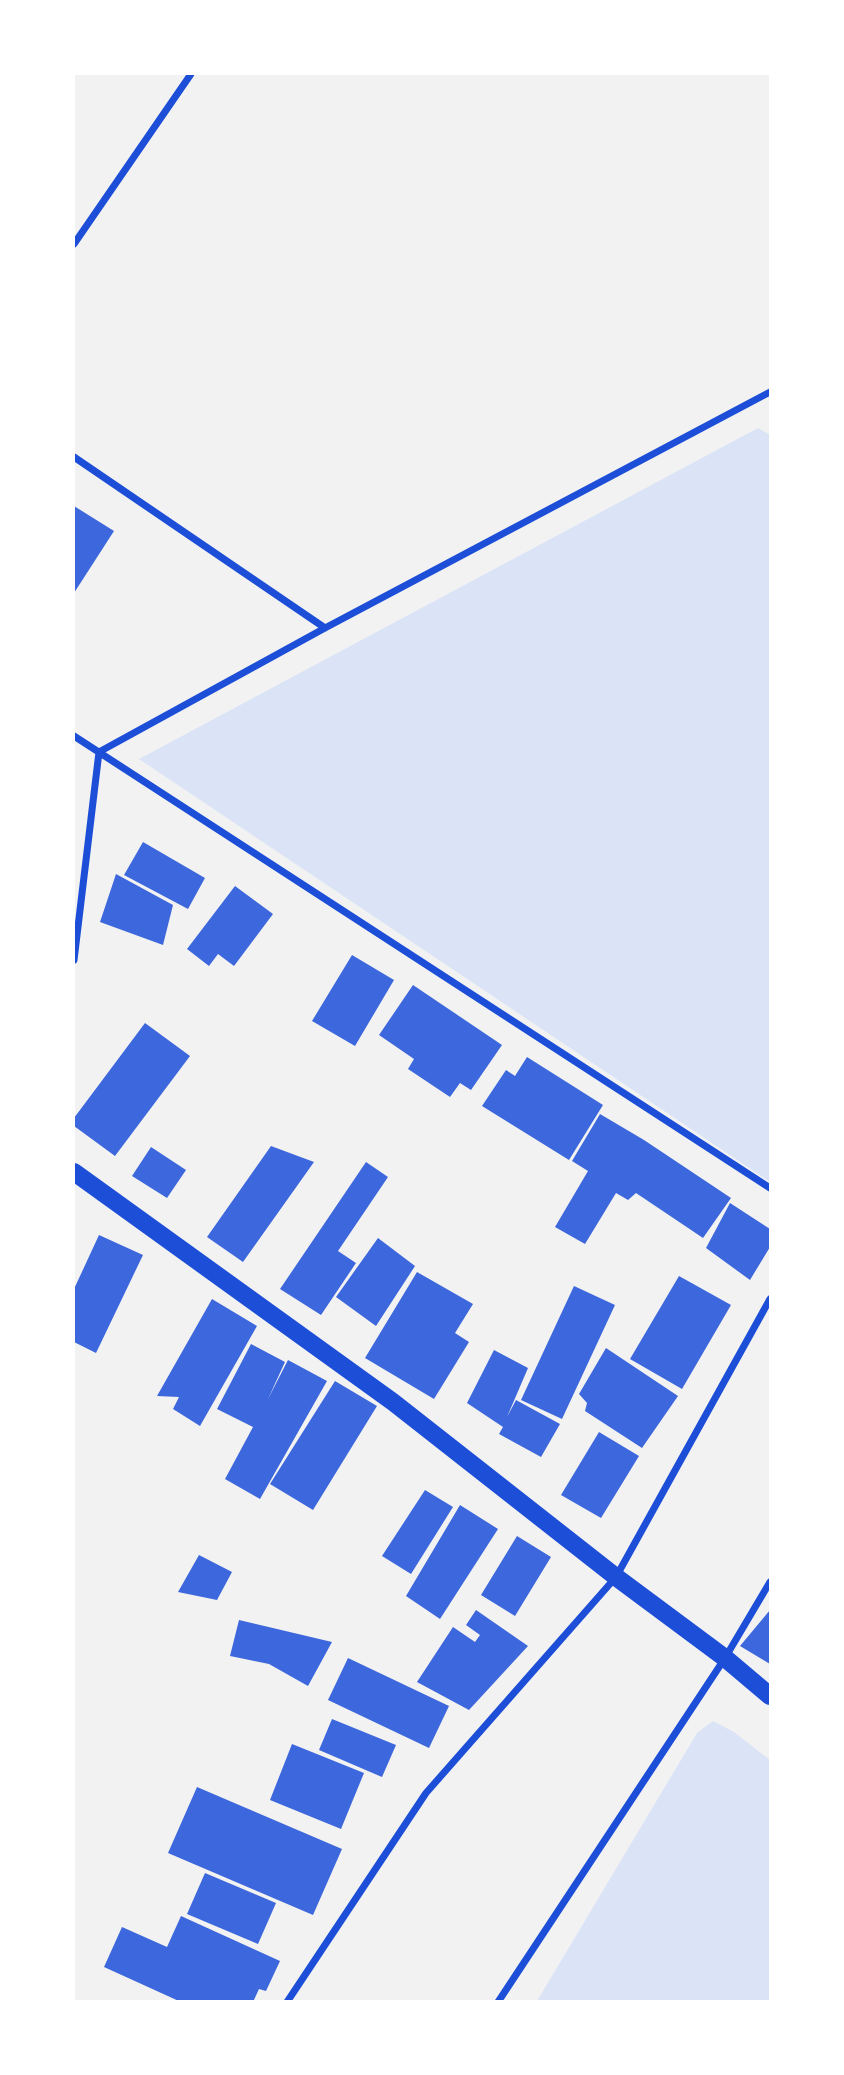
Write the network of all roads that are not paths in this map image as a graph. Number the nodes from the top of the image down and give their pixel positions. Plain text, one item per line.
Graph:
1 (191, 74) edge
2 (74, 244) edge
3 (771, 392) edge
4 (74, 457) edge
5 (325, 628) junction
6 (74, 736) edge
7 (99, 752) junction
8 (74, 960) edge
9 (74, 1172) edge
10 (771, 1188) edge
11 (771, 1299) edge
12 (616, 1577) junction
13 (771, 1582) edge
14 (725, 1658) junction
15 (771, 1696) edge
16 (287, 2001) edge
17 (498, 2001) edge

1 - 2 street
3 - 5 street
4 - 5 street
5 - 7 street
6 - 7 street
7 - 8 street
7 - 10 street
9 - 12 main road
11 - 12 street
12 - 14 main road
12 - 16 street
13 - 14 street
14 - 15 main road
14 - 17 street

